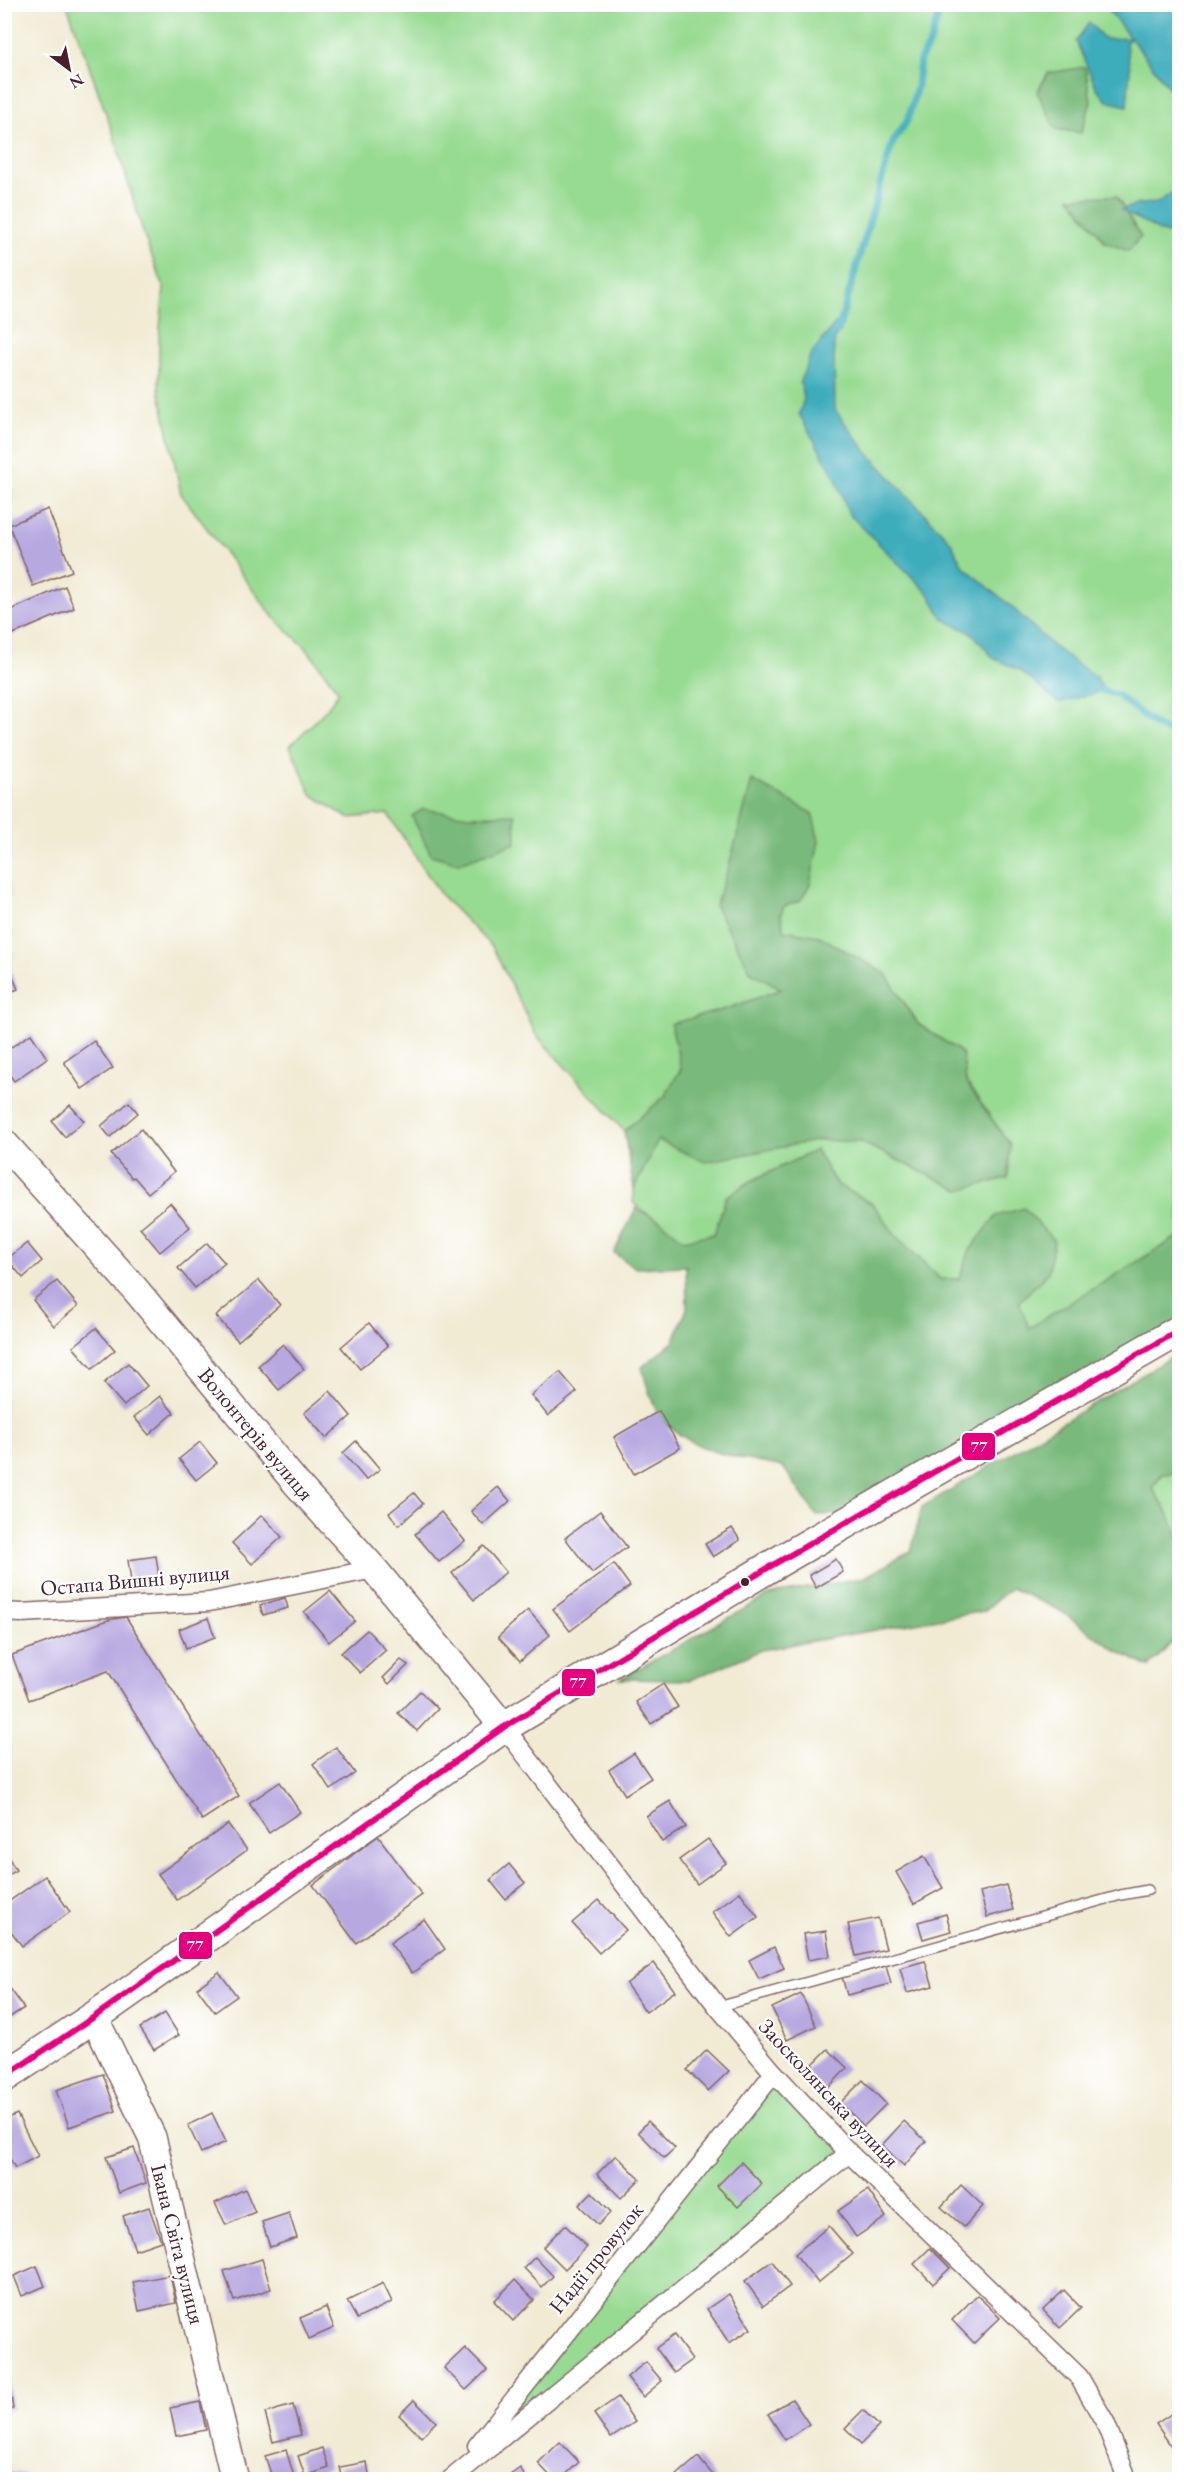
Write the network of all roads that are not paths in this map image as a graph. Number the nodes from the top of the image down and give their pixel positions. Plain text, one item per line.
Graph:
1 (4, 1143) edge
2 (1179, 1330) edge
3 (374, 1569) junction
4 (4, 1612) edge
5 (504, 1727) junction
6 (1148, 1890) dead end
7 (718, 2007) junction
8 (94, 2017) junction
9 (774, 2073) junction
10 (4, 2077) edge
11 (849, 2153) junction
12 (453, 2477) edge
13 (235, 2480) edge
14 (1122, 2480) edge

1 - 3 street, Волонтерів вулиця
2 - 5 main road
3 - 4 street, Остапа Вишні вулиця
3 - 5 street, Волонтерів вулиця
5 - 7 street, Заосколянська вулиця
5 - 8 main road
6 - 7 lane
7 - 9 street, Заосколянська вулиця
8 - 10 main road
8 - 13 street, Івана Світа вулиця
9 - 11 street, Заосколянська вулиця
9 - 12 street, Надії провулок
11 - 12 street, Надії провулок
11 - 14 street, Заосколянська вулиця

